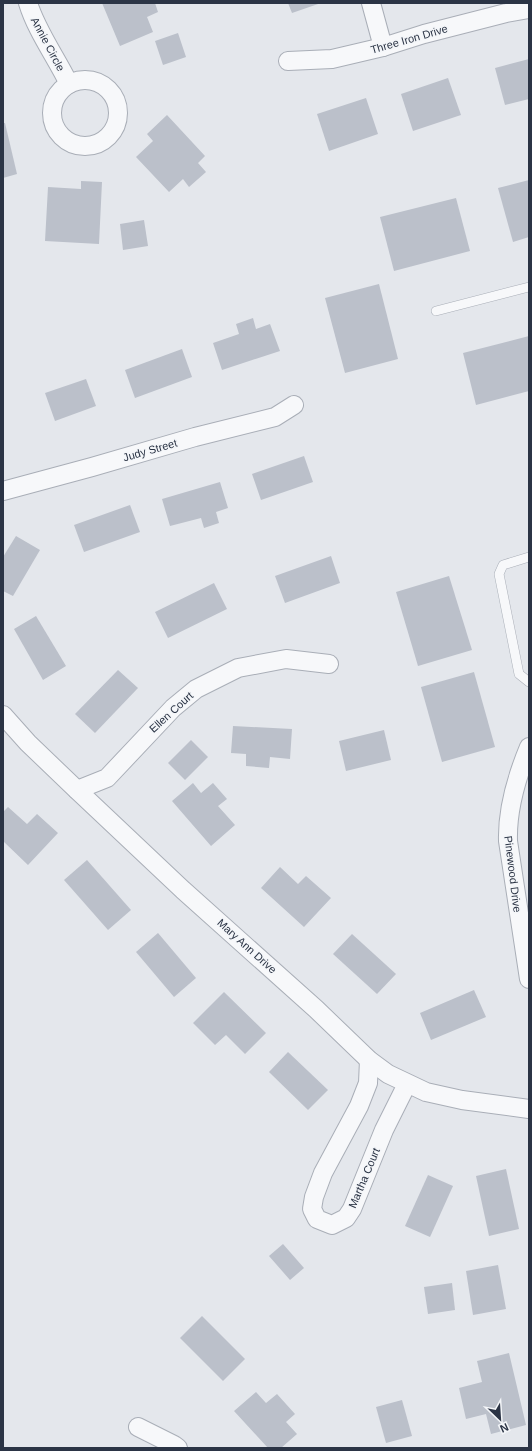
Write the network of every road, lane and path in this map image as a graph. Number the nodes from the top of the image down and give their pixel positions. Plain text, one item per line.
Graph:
1 (28, 3) edge
2 (371, 3) edge
3 (529, 9) edge
4 (383, 47) junction
5 (288, 61) dead end
6 (69, 84) dead end
7 (529, 287) edge
8 (436, 311) dead end
9 (294, 405) dead end
10 (3, 491) edge
11 (529, 557) edge
12 (329, 664) dead end
13 (529, 682) edge
14 (3, 714) edge
15 (529, 747) edge
16 (77, 790) junction
17 (529, 979) edge
18 (369, 1060) junction
19 (407, 1084) junction
20 (529, 1109) edge
21 (138, 1427) dead end
22 (178, 1448) edge

1 - 6 street, Annie Circle
2 - 4 street
3 - 4 street, Three Iron Drive
4 - 5 street, Three Iron Drive
7 - 8 lane
9 - 10 street, Judy Street
11 - 13 lane
12 - 16 street, Ellen Court
14 - 16 street, Mary Ann Drive
15 - 17 street, Pinewood Drive
16 - 18 street, Mary Ann Drive
18 - 19 street, Mary Ann Drive
18 - 19 street, Martha Court
19 - 20 street, Mary Ann Drive
21 - 22 street

